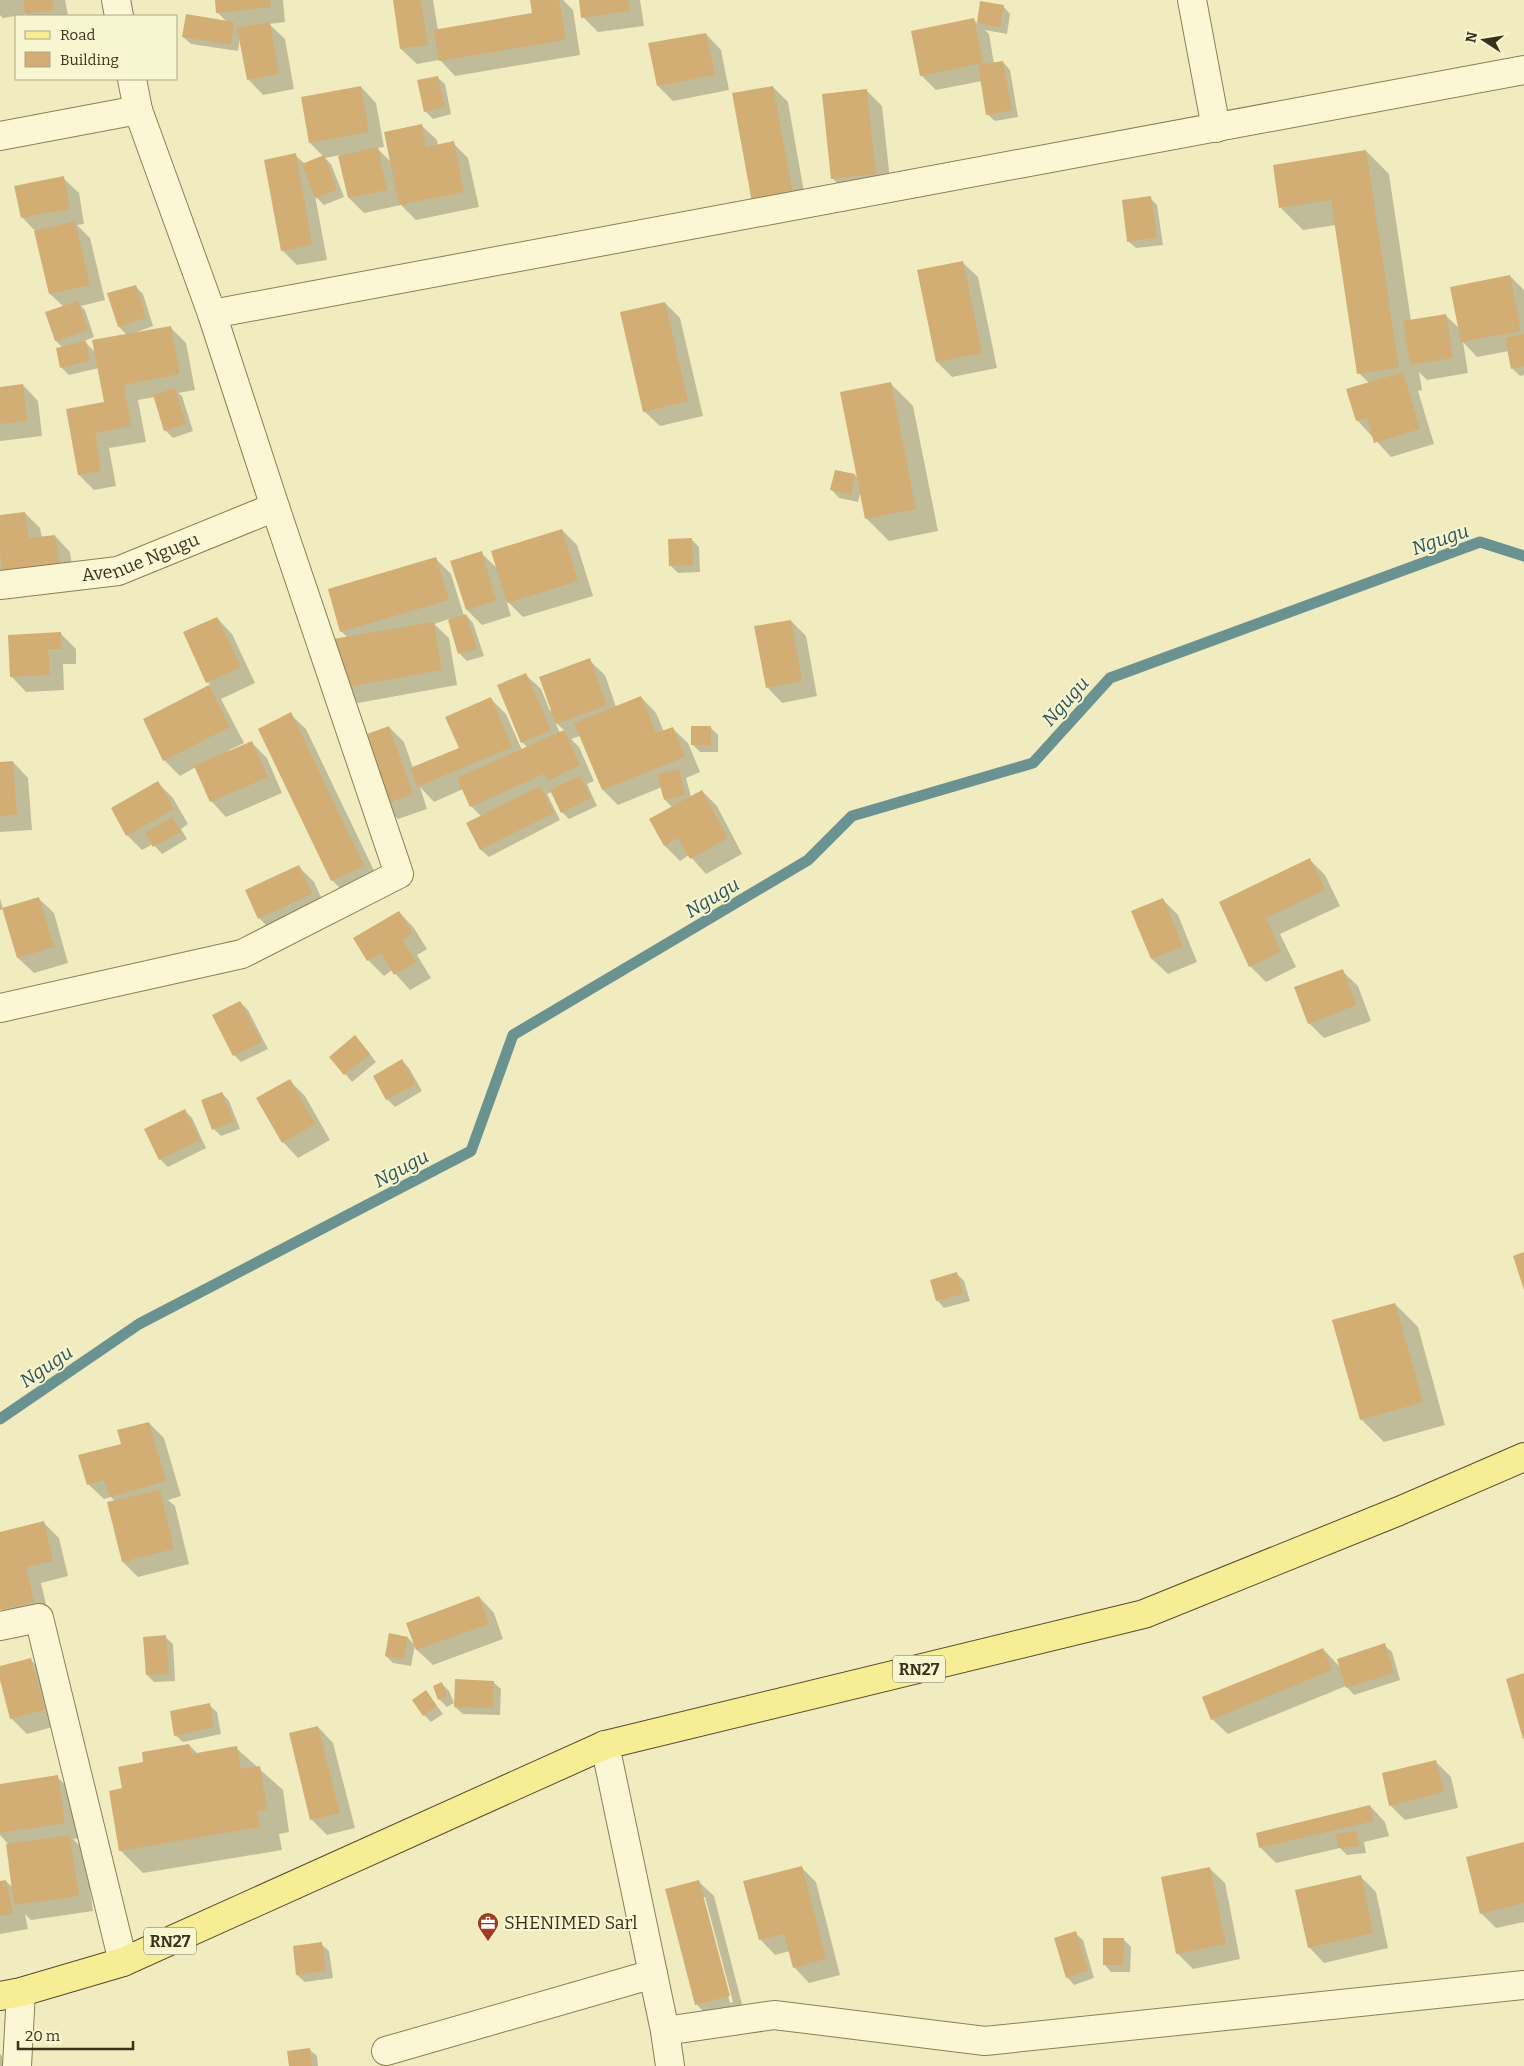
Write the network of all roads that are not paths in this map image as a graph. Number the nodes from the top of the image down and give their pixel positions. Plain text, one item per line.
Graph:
1 (116, 0) edge
2 (1192, 0) edge
3 (119, 15) edge
4 (1524, 70) edge
5 (132, 80) edge
6 (138, 110) junction
7 (1216, 128) junction
8 (0, 136) edge
9 (212, 314) junction
10 (275, 507) junction
11 (0, 585) edge
12 (0, 1008) edge
13 (1524, 1457) edge
14 (0, 1626) edge
15 (605, 1744) junction
16 (123, 1962) junction
17 (653, 1974) junction
18 (1524, 1986) edge
19 (11, 1994) edge
20 (665, 2031) junction
21 (386, 2051) dead end
22 (17, 2066) edge
23 (670, 2066) edge

1 - 3 street
2 - 7 street
4 - 7 street
5 - 6 street
6 - 8 street
6 - 9 street
7 - 9 street
9 - 10 street
10 - 11 street, Avenue Ngugu
10 - 12 street
13 - 15 main road, RN27
14 - 16 street
15 - 16 main road, RN27
15 - 17 street
16 - 19 main road, RN27
17 - 20 street
17 - 21 street
18 - 20 street
19 - 22 street
20 - 23 street

